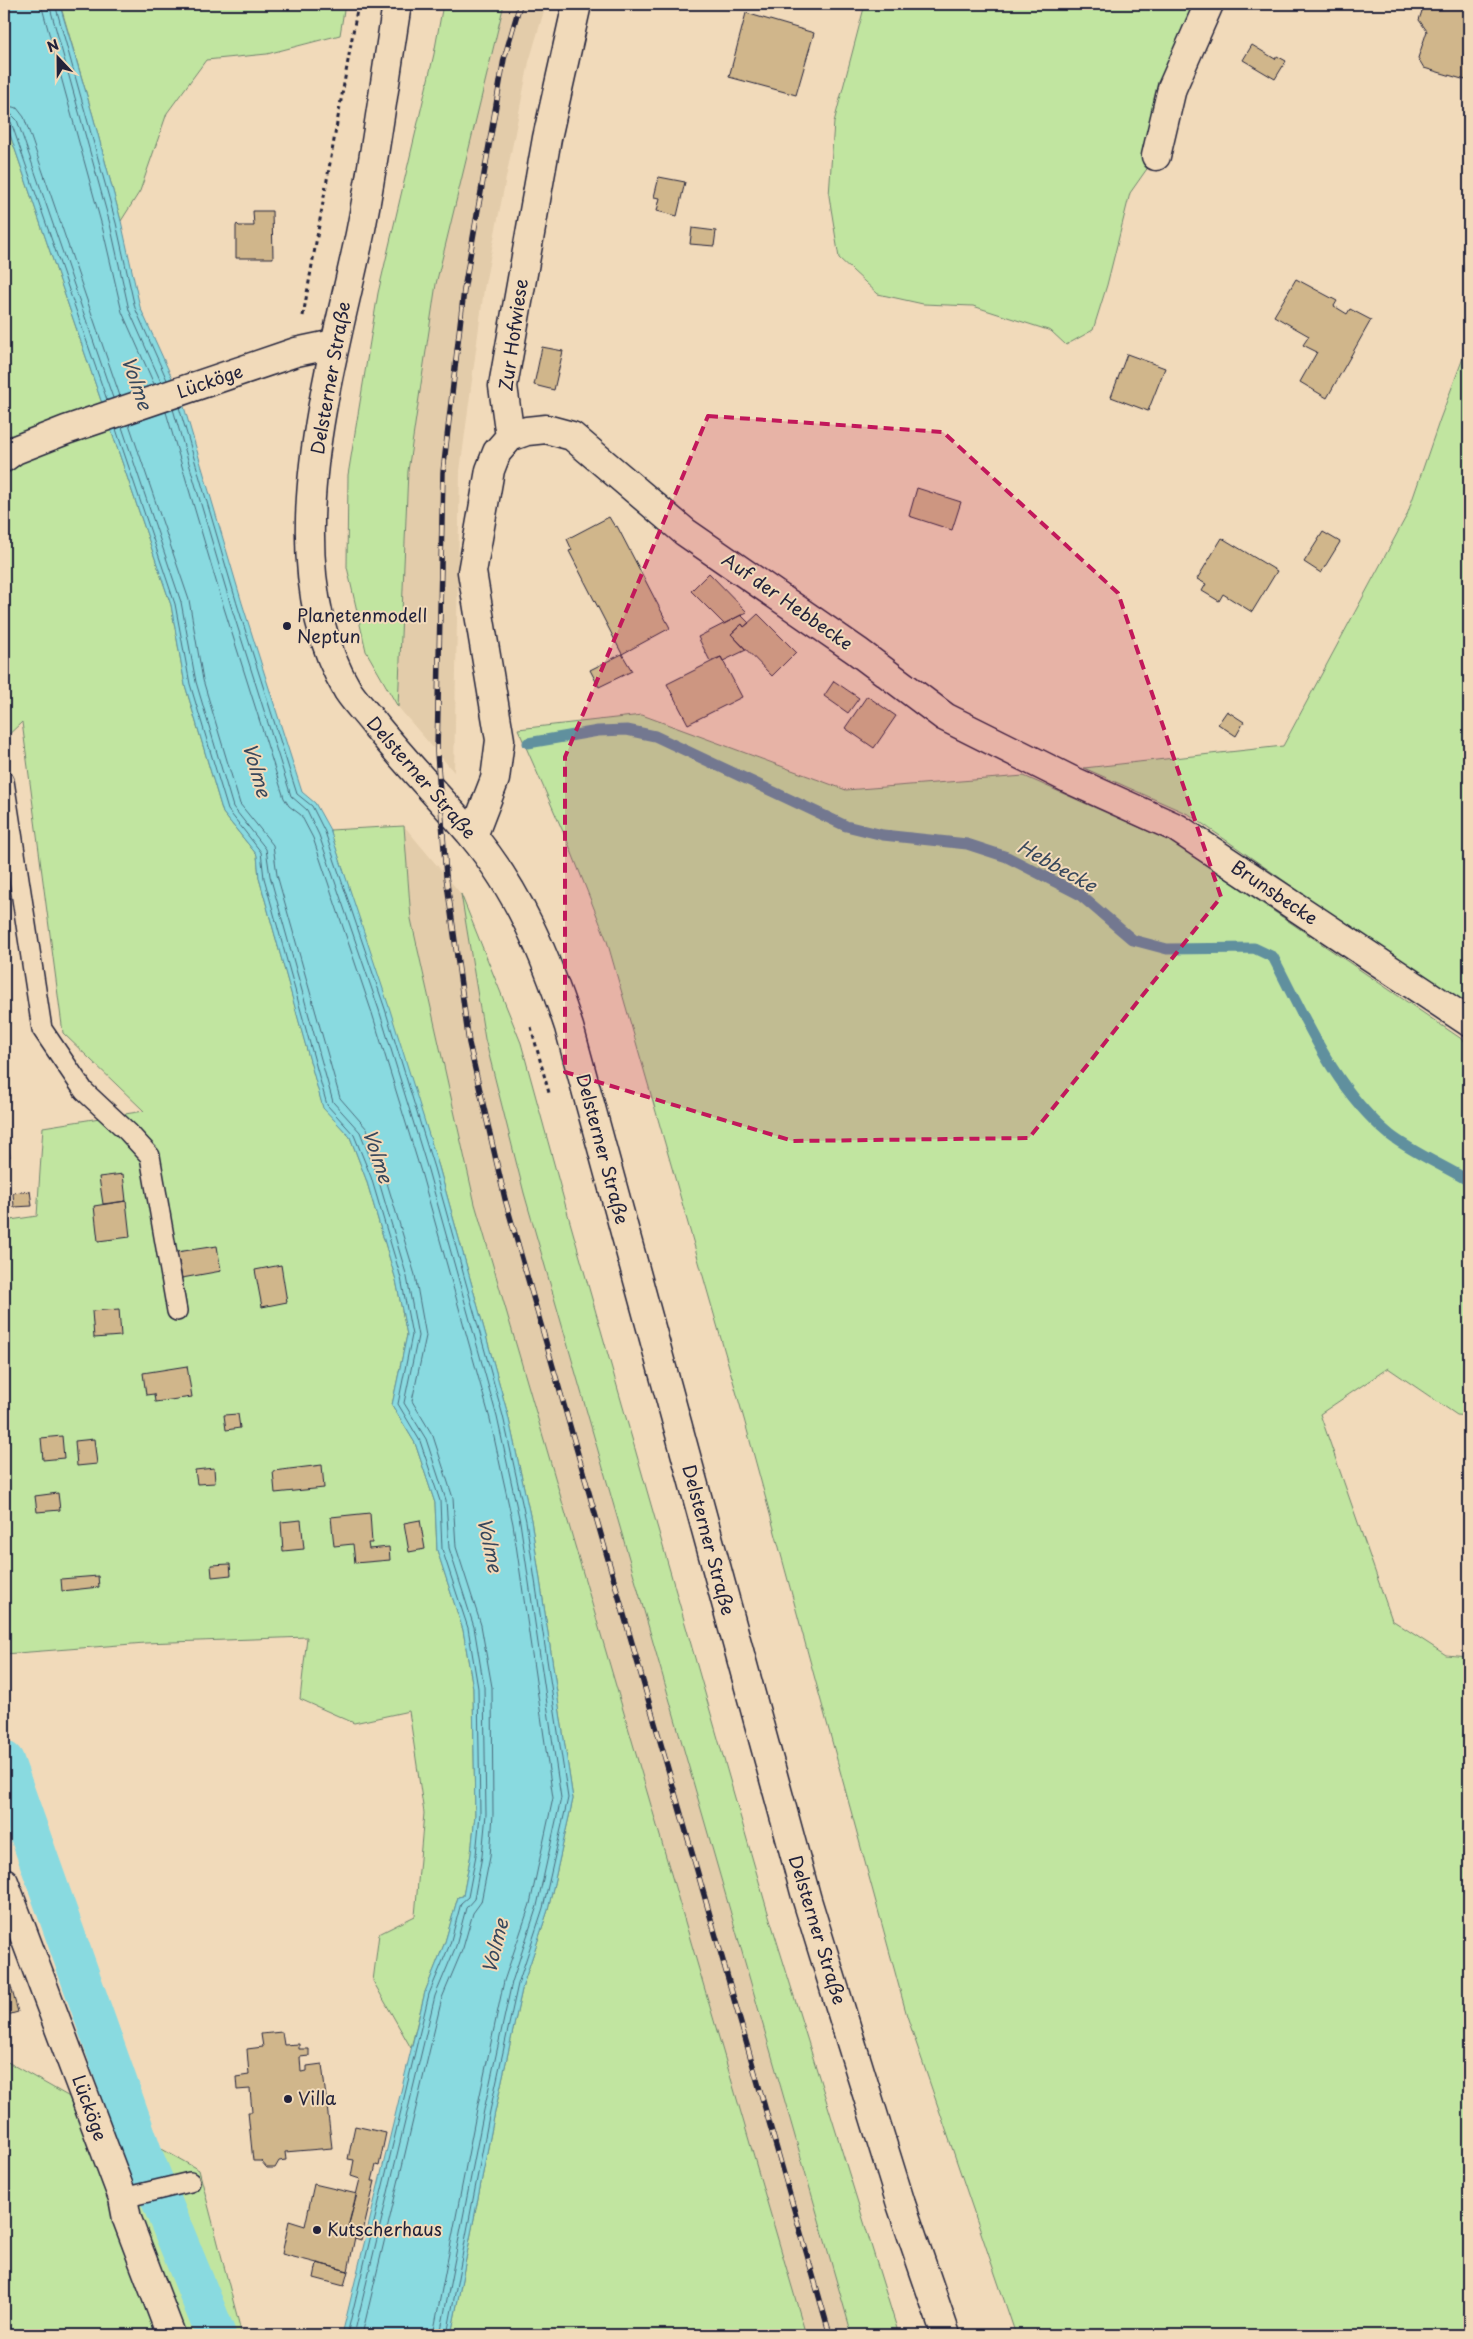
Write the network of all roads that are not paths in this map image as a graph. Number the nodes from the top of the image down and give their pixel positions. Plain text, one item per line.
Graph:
1 (398, 4) edge
2 (576, 4) edge
3 (1208, 4) edge
4 (1156, 156) dead end
5 (334, 344) junction
6 (510, 437) junction
7 (4, 458) edge
8 (1071, 780) joint
9 (4, 781) edge
10 (8, 834) edge
11 (472, 836) junction
12 (1469, 1022) edge
13 (177, 1312) dead end
14 (4, 1882) edge
15 (190, 2182) dead end
16 (123, 2198) junction
17 (171, 2335) edge
18 (946, 2335) edge

1 - 5 street, Delsterner Straße
2 - 6 street, Zur Hofwiese
3 - 4 street
5 - 7 street, Lücköge
5 - 11 street, Delsterner Straße
6 - 8 street, Auf der Hebbecke
6 - 11 street
8 - 12 street, Brunsbecke
9 - 10 lane
10 - 13 lane
11 - 18 street, Delsterner Straße
14 - 16 street, Lücköge
15 - 16 lane
16 - 17 street, Lücköge

